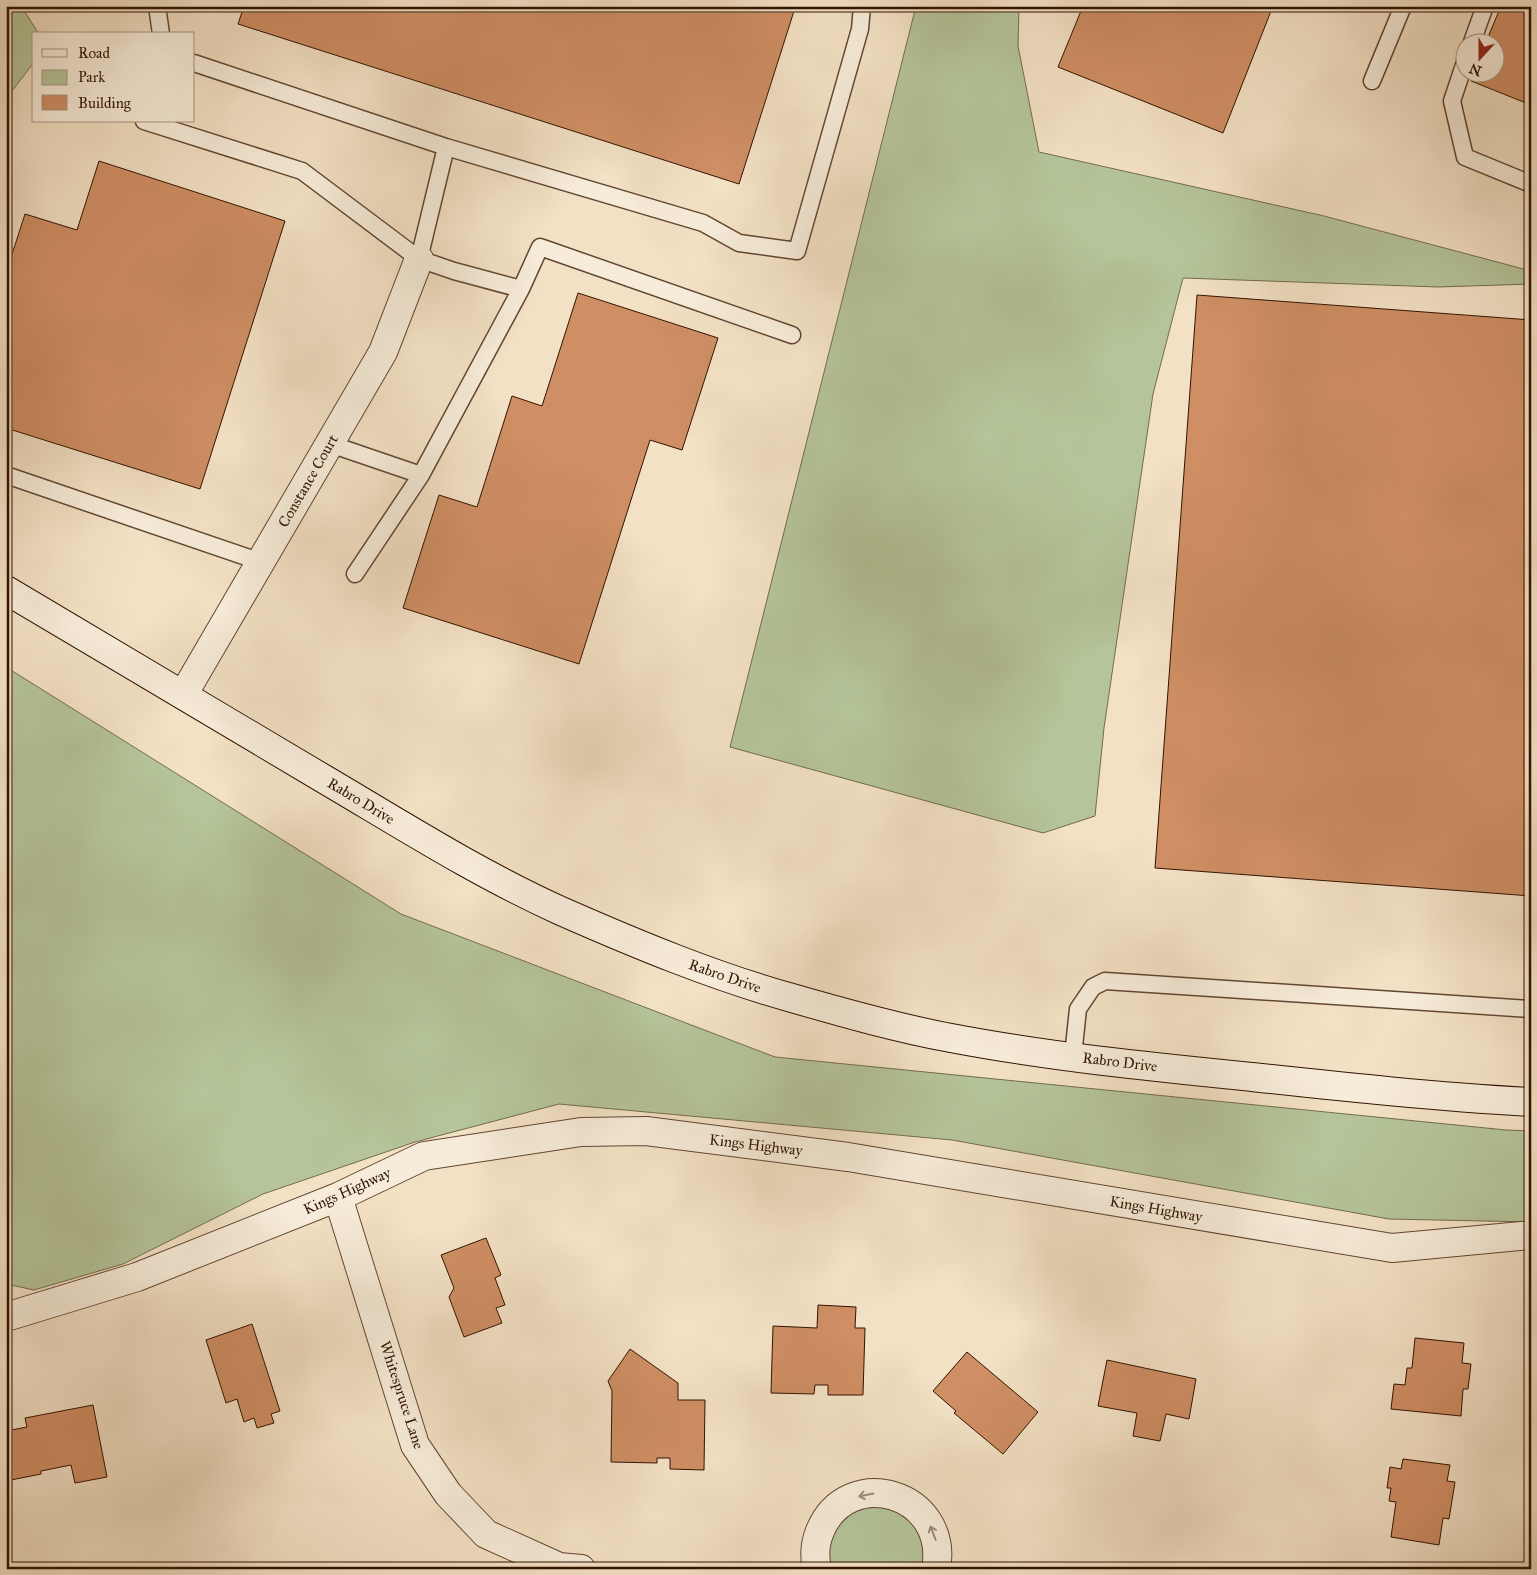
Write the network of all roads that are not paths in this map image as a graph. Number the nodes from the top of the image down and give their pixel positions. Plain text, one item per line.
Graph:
1 (157, 6) edge
2 (862, 6) edge
3 (1402, 6) edge
4 (1485, 6) edge
5 (162, 32) edge
6 (1476, 32) edge
7 (195, 63) edge
8 (1372, 81) dead end
9 (1458, 82) edge
10 (147, 122) edge
11 (446, 147) junction
12 (1531, 184) edge
13 (419, 259) junction
14 (521, 289) junction
15 (792, 334) dead end
16 (330, 444) junction
17 (6, 475) edge
18 (421, 475) junction
19 (261, 562) junction
20 (355, 574) dead end
21 (6, 590) edge
22 (183, 695) junction
23 (1531, 1009) edge
24 (1073, 1056) junction
25 (1531, 1102) edge
26 (338, 1197) junction
27 (1531, 1235) edge
28 (6, 1317) edge
29 (581, 1569) edge
30 (817, 1569) edge
31 (936, 1569) edge

1 - 5 lane
2 - 11 lane
3 - 8 lane
4 - 6 lane
7 - 11 lane
9 - 12 lane
10 - 13 lane
11 - 13 lane
13 - 14 lane
13 - 16 street, Constance Court
14 - 15 lane
14 - 18 lane
16 - 18 lane
16 - 19 street, Constance Court
17 - 19 lane
18 - 20 lane
19 - 22 street, Constance Court
21 - 22 street, Rabro Drive
22 - 24 street, Rabro Drive
23 - 24 lane
24 - 25 street, Rabro Drive
26 - 27 street, Kings Highway
26 - 28 street, Kings Highway
26 - 29 street, Whitespruce Lane
31 -> 30 street

